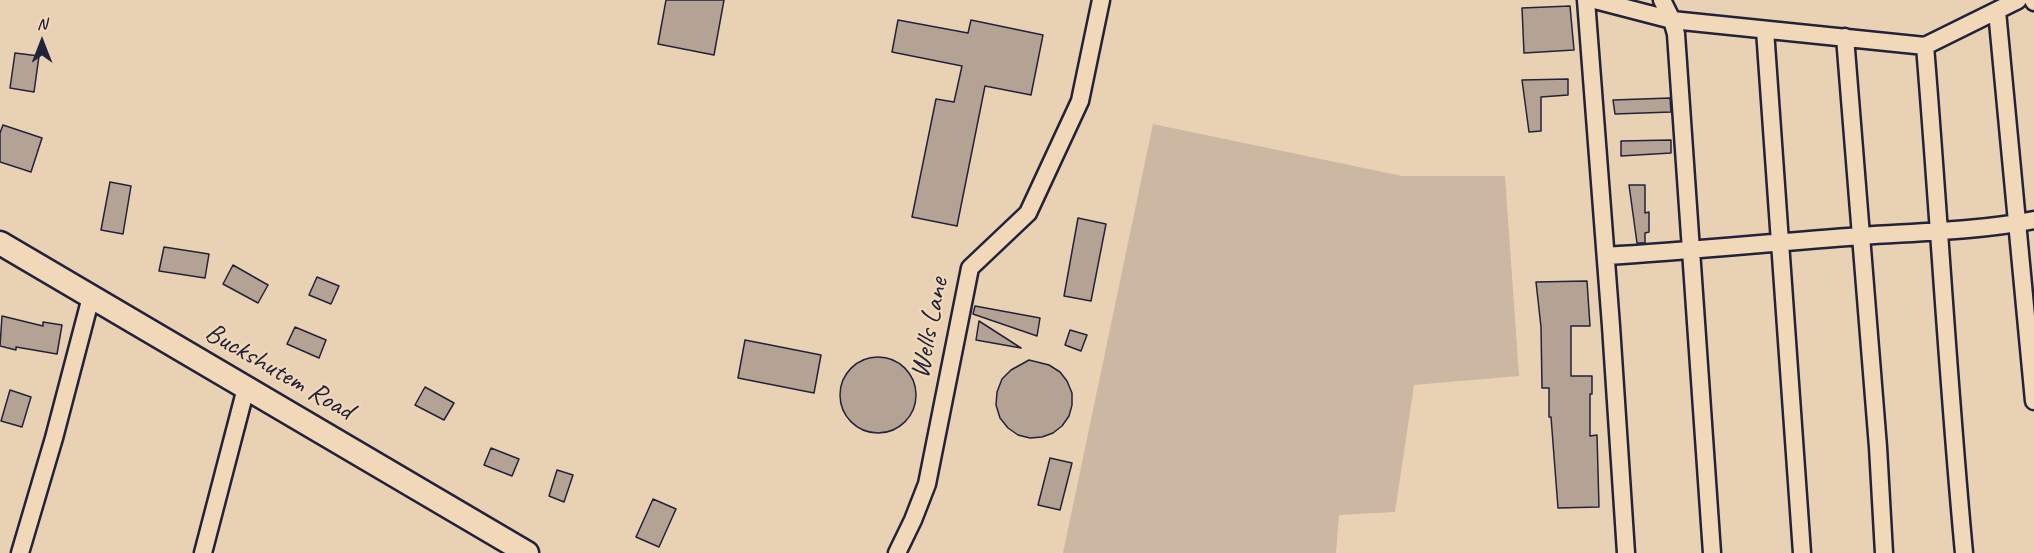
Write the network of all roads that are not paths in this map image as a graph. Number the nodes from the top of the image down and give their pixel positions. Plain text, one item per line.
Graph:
1 (1101, 0) edge
2 (1586, 0) edge
3 (1595, 0) edge
4 (1662, 0) edge
5 (2018, 0) edge
6 (1997, 11) junction
7 (1672, 20) junction
8 (1765, 30) junction
9 (1845, 37) junction
10 (1925, 46) junction
11 (2026, 222) edge
12 (1940, 232) junction
13 (1861, 236) junction
14 (0, 243) edge
15 (1780, 244) junction
16 (1692, 251) junction
17 (1606, 256) junction
18 (91, 297) junction
19 (246, 388) junction
20 (2034, 401) edge
21 (20, 553) edge
22 (203, 553) edge
23 (527, 553) edge
24 (897, 553) edge
25 (1626, 553) edge
26 (1712, 553) edge
27 (1802, 553) edge
28 (1884, 553) edge
29 (1964, 553) edge

1 - 24 street, Wells Lane
2 - 17 street
3 - 7 street
4 - 7 street
5 - 6 street
6 - 10 street
6 - 11 street
7 - 8 street
7 - 16 street
8 - 9 street
8 - 15 street
9 - 10 street
9 - 13 street
10 - 12 street
11 - 12 street
11 - 20 street
12 - 13 street
12 - 29 street
13 - 15 street
13 - 28 street
14 - 18 main road, Buckshutem Road
15 - 16 street
15 - 27 street
16 - 17 street
16 - 26 street
17 - 25 street
18 - 19 main road, Buckshutem Road
18 - 21 street
19 - 22 street
19 - 23 main road, Buckshutem Road

